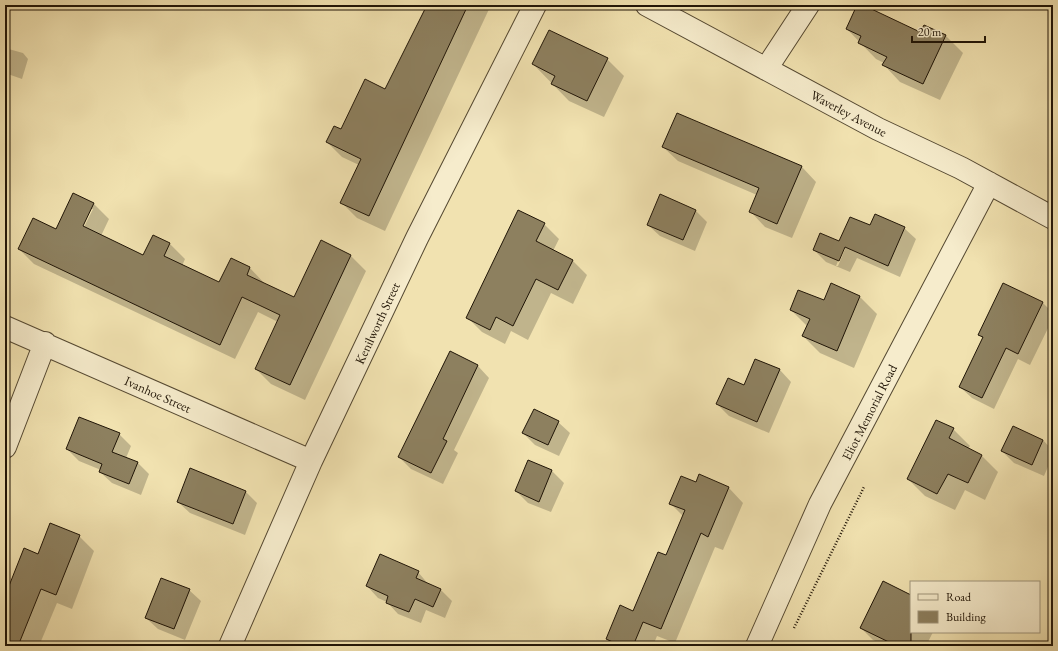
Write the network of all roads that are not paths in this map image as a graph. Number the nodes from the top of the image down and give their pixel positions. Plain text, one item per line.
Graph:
1 (535, 5) edge
2 (647, 5) edge
3 (808, 5) edge
4 (766, 69) junction
5 (989, 183) junction
6 (1053, 218) edge
7 (5, 327) edge
8 (45, 343) junction
9 (5, 447) edge
10 (311, 461) junction
11 (230, 646) edge
12 (757, 646) edge

1 - 10 street, Kenilworth Street
2 - 4 street, Waverley Avenue
3 - 4 street
4 - 5 street, Waverley Avenue
5 - 6 street, Waverley Avenue
5 - 12 street, Eliot Memorial Road
7 - 8 street, Ivanhoe Street
8 - 9 street
8 - 10 street, Ivanhoe Street
10 - 11 street, Kenilworth Street

